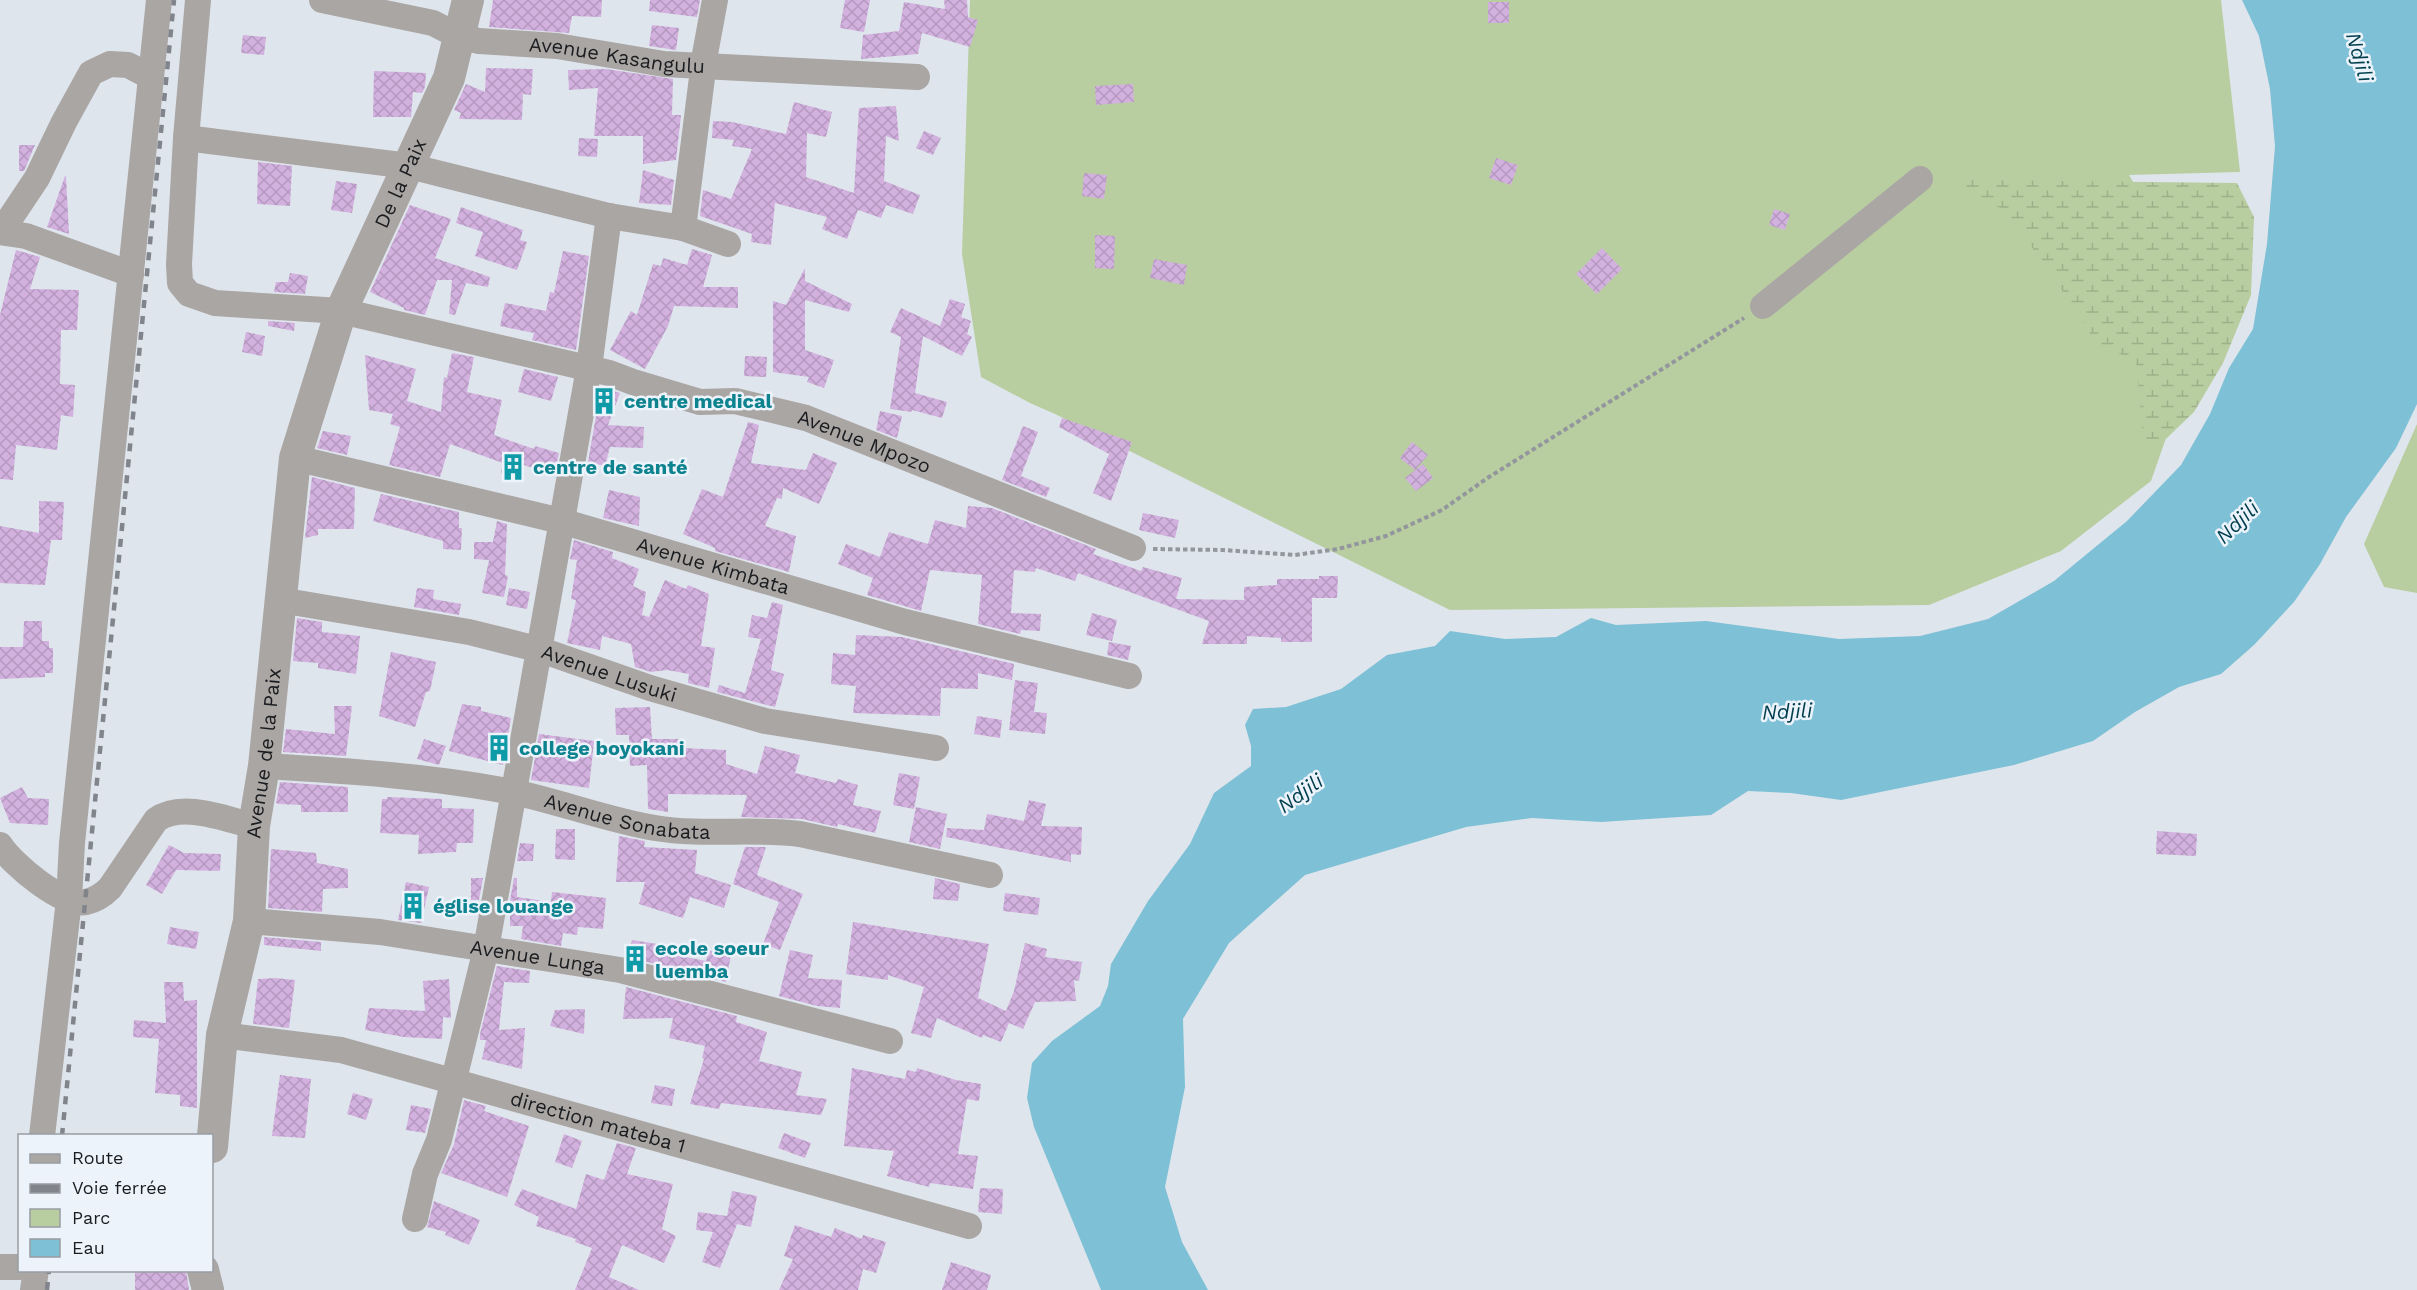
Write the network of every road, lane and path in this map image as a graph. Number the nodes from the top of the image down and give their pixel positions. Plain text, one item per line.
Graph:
1 (159, 0) edge
2 (198, 0) edge
3 (322, 0) edge
4 (468, 0) edge
5 (715, 0) edge
6 (460, 36) junction
7 (704, 68) junction
8 (152, 77) junction
9 (917, 77) dead end
10 (186, 138) junction
11 (409, 166) junction
12 (1920, 179) dead end
13 (609, 216) junction
14 (683, 228) junction
15 (1, 232) edge
16 (728, 244) dead end
17 (131, 274) junction
18 (1763, 306) joint
19 (341, 311) junction
20 (326, 363) joint
21 (589, 368) junction
22 (295, 458) junction
23 (561, 521) junction
24 (1133, 548) joint
25 (280, 600) junction
26 (541, 650) junction
27 (1129, 676) dead end
28 (936, 748) dead end
29 (264, 766) junction
30 (513, 792) junction
31 (254, 826) junction
32 (0, 845) edge
33 (990, 875) dead end
34 (69, 900) junction
35 (249, 921) junction
36 (486, 949) junction
37 (222, 1035) junction
38 (890, 1041) dead end
39 (453, 1080) junction
40 (42, 1134) edge
41 (213, 1136) edge
42 (415, 1219) dead end
43 (969, 1227) dead end
44 (0, 1267) edge
45 (18, 1267) edge
46 (36, 1272) edge
47 (203, 1272) edge
48 (33, 1290) edge
49 (208, 1290) edge

1 - 8 street
2 - 10 street
3 - 6 street, Avenue Kasangulu
4 - 6 street, De la Paix
5 - 7 street
6 - 7 street, Avenue Kasangulu
6 - 11 street, De la Paix
7 - 9 street, Avenue Kasangulu
7 - 14 street
8 - 15 street
8 - 17 street
10 - 11 street
10 - 19 street, Avenue Mpozo
11 - 13 street
11 - 19 street, De la Paix
12 - 18 street
13 - 14 street
13 - 21 street
14 - 16 street
15 - 17 street
17 - 34 street
18 - 24 path
19 - 20 street, De la Paix
19 - 21 street, Avenue Mpozo
20 - 22 street, Avenue de la Paix
21 - 23 street
21 - 24 street, Avenue Mpozo
22 - 23 street, Avenue Kimbata
22 - 25 street, Avenue de la Paix
23 - 26 street
23 - 27 street, Avenue Kimbata
25 - 26 street, Avenue Lusuki
25 - 29 street, Avenue de la Paix
26 - 28 street, Avenue Lusuki
26 - 30 street
29 - 30 street, Avenue Sonabata
29 - 31 street, Avenue de la Paix
30 - 33 street, Avenue Sonabata
30 - 36 street
31 - 34 street
31 - 35 street, Avenue de la Paix
32 - 34 street
34 - 40 street
35 - 36 street, Avenue Lunga
35 - 37 street, Avenue de la Paix
36 - 38 street, Avenue Lunga
36 - 39 street
37 - 39 street, direction mateba 1
37 - 41 street, Avenue de la Paix
39 - 42 street
39 - 43 street, direction mateba 1
44 - 45 street
46 - 48 street
47 - 49 street

